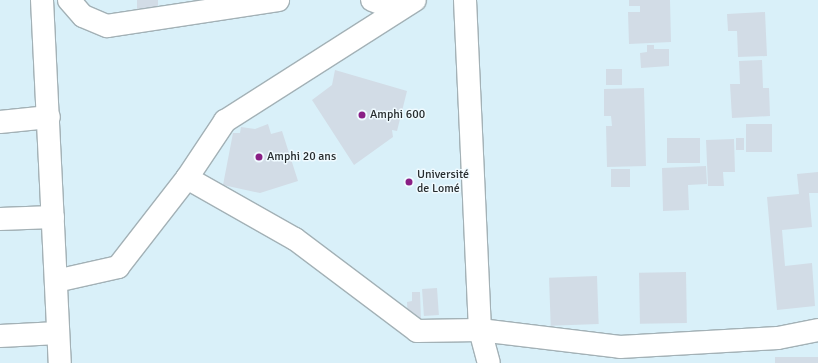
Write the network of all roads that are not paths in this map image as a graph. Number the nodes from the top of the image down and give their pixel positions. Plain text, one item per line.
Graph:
1 (42, 0) edge
2 (69, 0) edge
3 (278, 0) edge
4 (372, 0) edge
5 (465, 0) edge
6 (406, 5) edge
7 (49, 117) junction
8 (0, 122) edge
9 (187, 178) junction
10 (53, 217) junction
11 (0, 218) edge
12 (56, 281) junction
13 (480, 330) junction
14 (818, 330) edge
15 (58, 333) junction
16 (0, 336) edge
17 (60, 363) edge
18 (489, 363) edge

1 - 7 lane
2 - 3 lane
4 - 6 lane
5 - 13 lane
6 - 9 lane
7 - 8 lane
7 - 10 lane
9 - 12 lane
9 - 13 lane
10 - 11 lane
10 - 12 lane
12 - 15 lane
13 - 14 lane
13 - 18 lane
15 - 16 lane
15 - 17 lane

